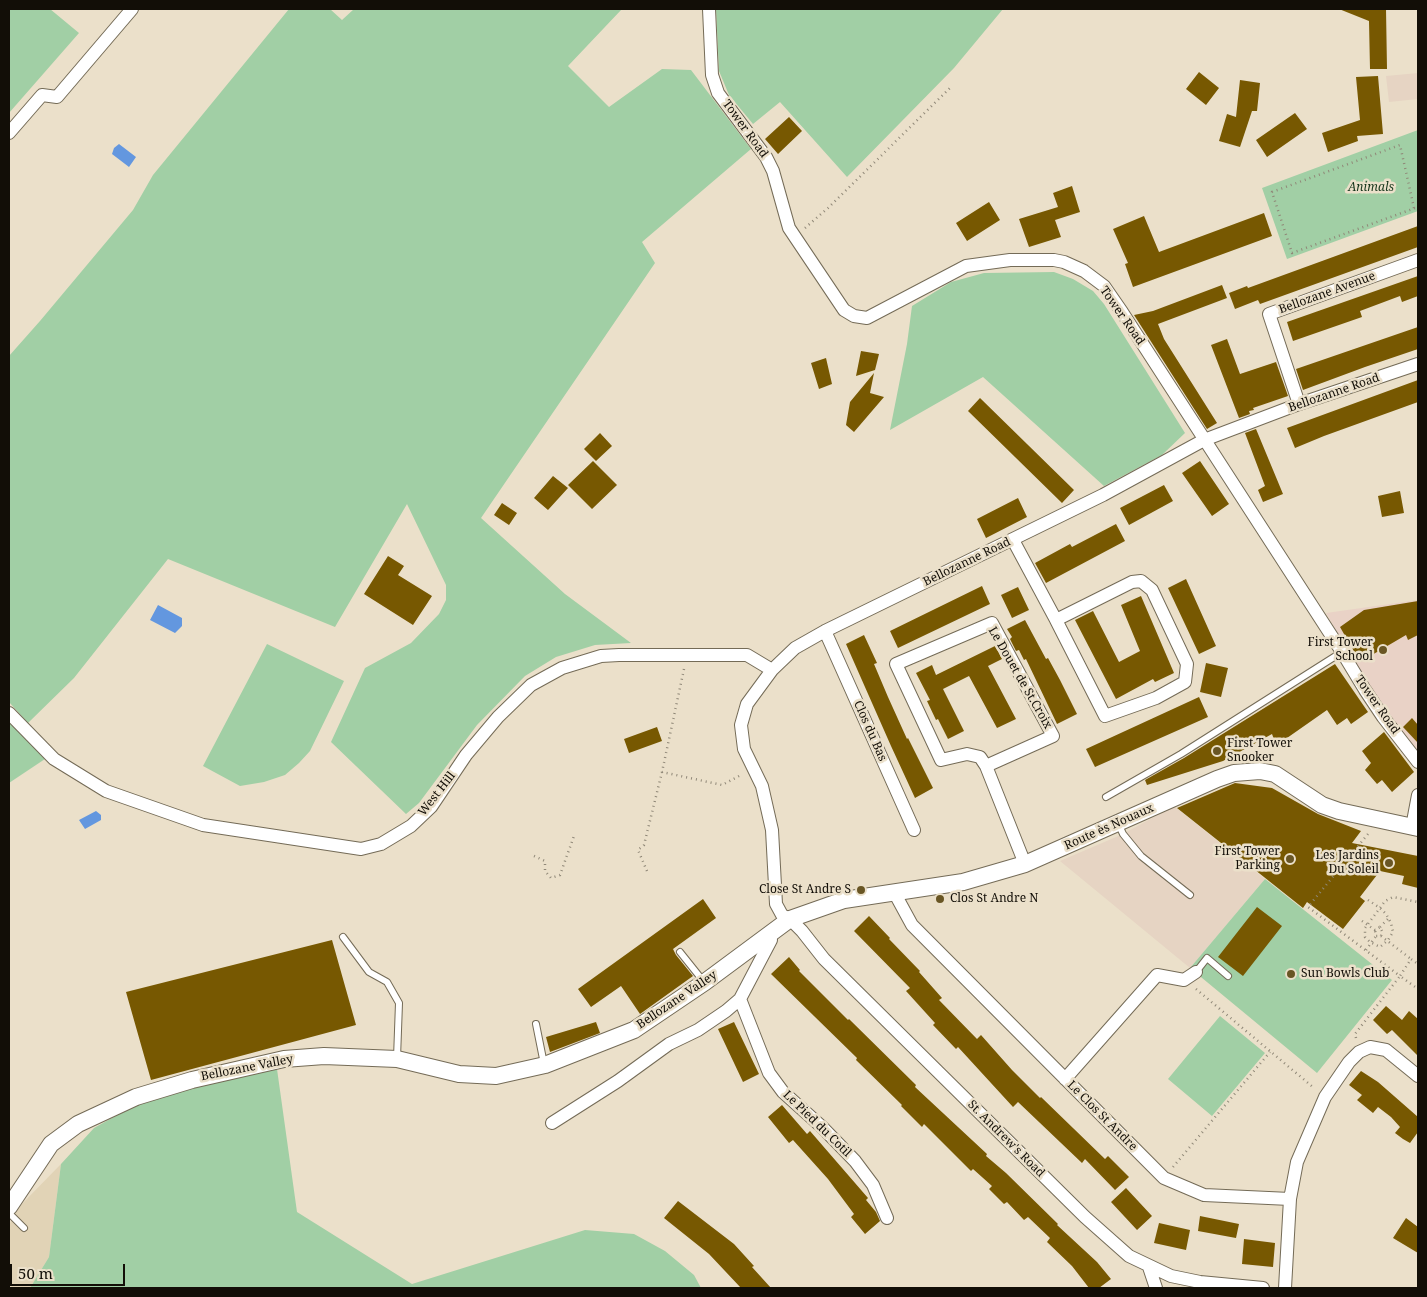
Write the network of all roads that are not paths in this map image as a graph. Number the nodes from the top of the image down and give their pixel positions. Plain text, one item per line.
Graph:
1 (132, 9) edge
2 (709, 9) edge
3 (9, 133) edge
4 (1418, 260) edge
5 (1418, 364) edge
6 (1299, 404) junction
7 (1204, 440) junction
8 (1012, 540) junction
9 (1056, 620) junction
10 (825, 631) junction
11 (1342, 652) junction
12 (772, 670) junction
13 (9, 713) edge
14 (1418, 762) edge
15 (986, 766) junction
16 (1418, 794) edge
17 (1106, 797) dead end
18 (1118, 823) junction
19 (1415, 827) edge
20 (914, 830) dead end
21 (1024, 864) junction
22 (894, 892) junction
23 (1190, 895) dead end
24 (790, 919) junction
25 (770, 933) junction
26 (343, 937) dead end
27 (680, 952) dead end
28 (1196, 972) joint
29 (1228, 976) dead end
30 (705, 982) junction
31 (740, 999) junction
32 (536, 1024) dead end
33 (397, 1059) junction
34 (545, 1066) junction
35 (1418, 1076) edge
36 (1065, 1078) junction
37 (552, 1123) dead end
38 (11, 1198) edge
39 (1290, 1198) junction
40 (9, 1213) edge
41 (888, 1218) dead end
42 (24, 1228) dead end
43 (1149, 1266) junction
44 (1156, 1288) edge
45 (1263, 1288) edge
46 (1285, 1288) edge

1 - 3 street
2 - 7 street, Tower Road
4 - 6 street, Bellozane Avenue
5 - 6 street, Bellozanne Road
6 - 7 street, Bellozanne Road
7 - 8 street, Bellozanne Road
7 - 11 street, Tower Road
8 - 9 street
8 - 10 street, Bellozanne Road
9 - 9 street
10 - 12 street, Bellozanne Road
10 - 20 street, Clos du Bas
11 - 14 street, Tower Road
11 - 17 lane
12 - 13 street, West Hill
12 - 24 street, Bellozanne Road
15 - 15 street, Le Douet de St.Croix
15 - 21 street
16 - 19 street
18 - 19 street, Route ès Nouaux
18 - 21 street, Route ès Nouaux
18 - 23 lane
21 - 22 street, Route ès Nouaux
22 - 24 street, Route ès Nouaux
22 - 36 street, Le Clos St Andre
24 - 25 street, Bellozane Valley
24 - 43 street, St. Andrew's Road
25 - 30 street, Bellozane Valley
25 - 31 street
26 - 33 lane
27 - 30 lane
28 - 29 lane
28 - 36 street
30 - 34 street, Bellozane Valley
31 - 37 street
31 - 41 street, Le Pied du Cotil
32 - 34 lane
33 - 34 street, Bellozane Valley
33 - 38 street, Bellozane Valley
35 - 39 street
36 - 39 street, Le Clos St Andre
39 - 46 street
40 - 42 lane
43 - 44 street
43 - 45 street, St. Andrew's Road

